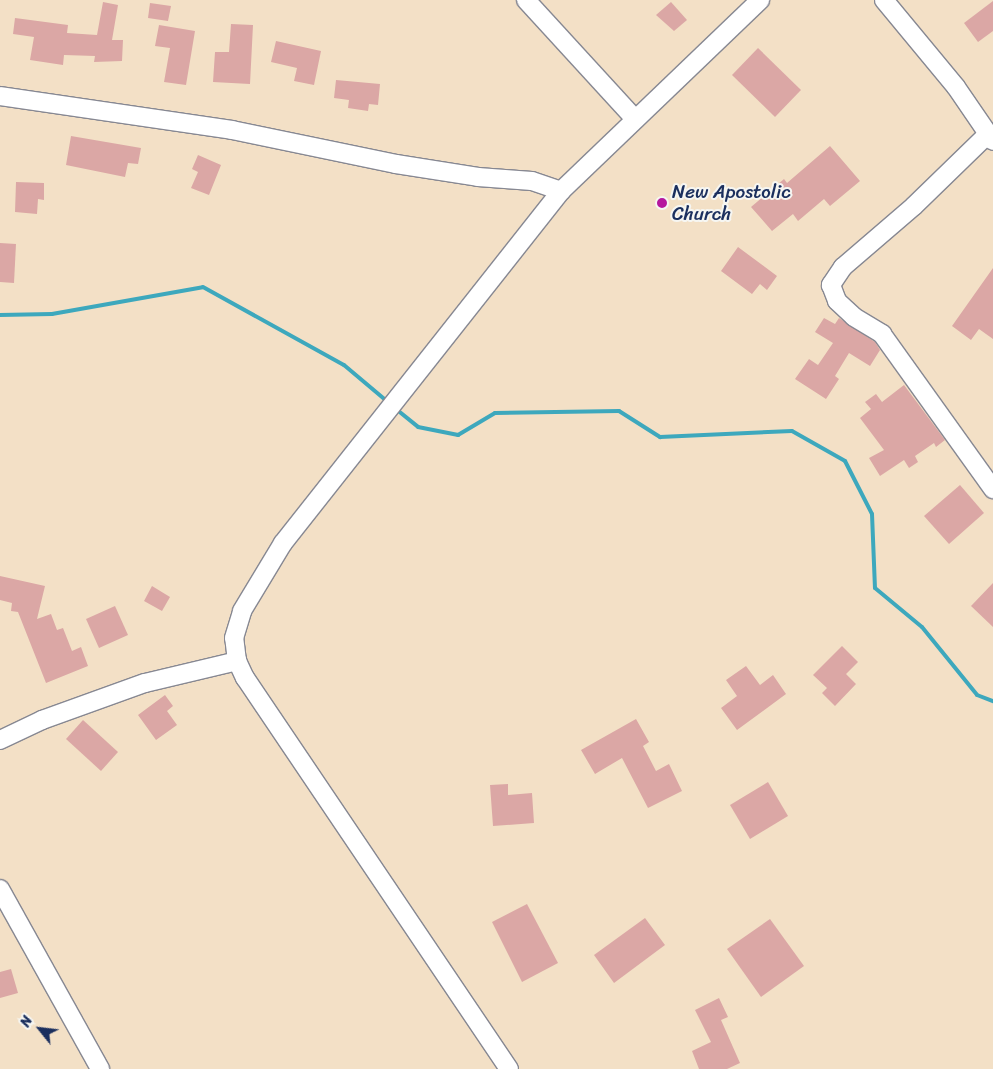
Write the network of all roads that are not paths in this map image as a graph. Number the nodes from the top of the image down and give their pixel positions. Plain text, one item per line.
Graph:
1 (526, 0) edge
2 (760, 0) edge
3 (884, 0) edge
4 (0, 96) edge
5 (634, 118) junction
6 (990, 137) edge
7 (560, 191) junction
8 (993, 489) edge
9 (237, 661) junction
10 (0, 740) edge
11 (0, 889) edge
12 (100, 1069) edge
13 (509, 1069) edge

1 - 5 street
2 - 5 street
3 - 6 street
4 - 7 street
5 - 7 street
6 - 8 street
7 - 9 street
9 - 10 street
9 - 13 street
11 - 12 street

